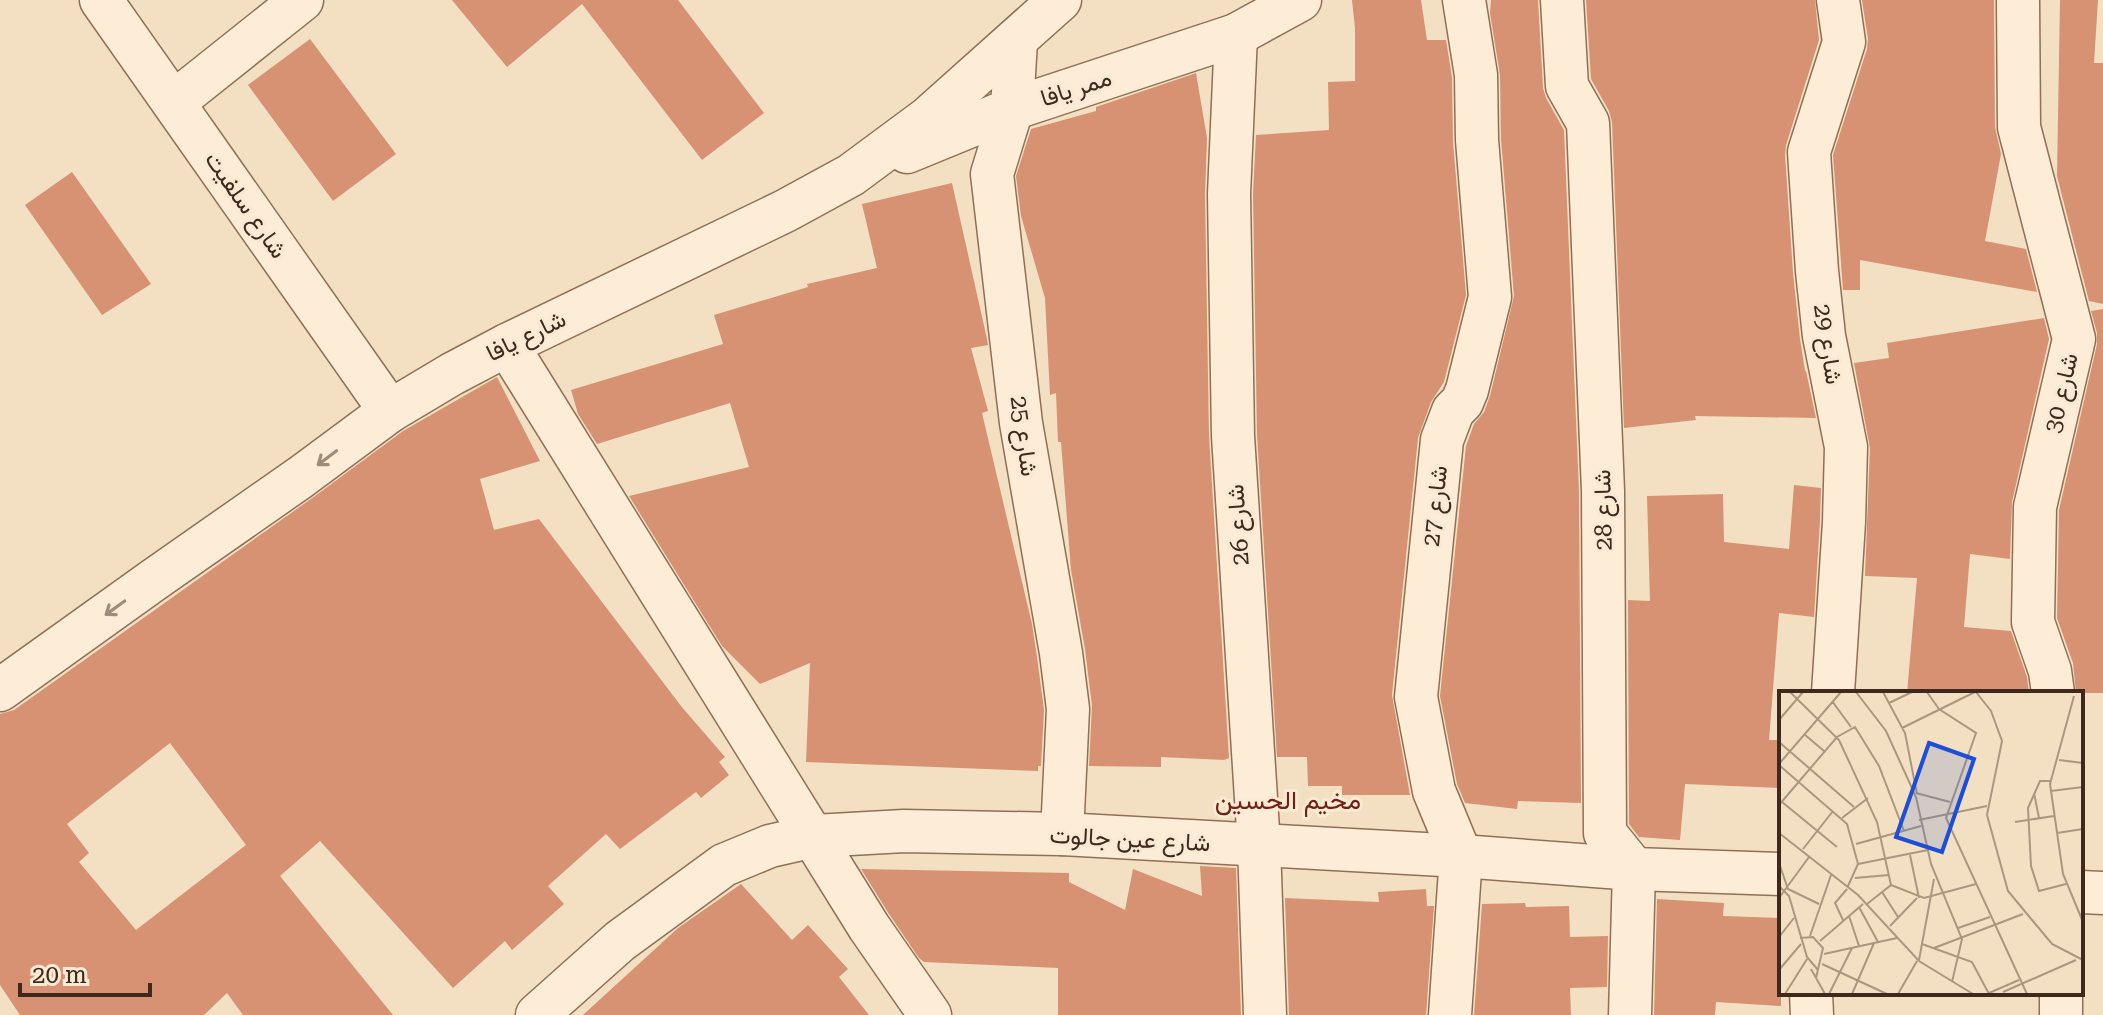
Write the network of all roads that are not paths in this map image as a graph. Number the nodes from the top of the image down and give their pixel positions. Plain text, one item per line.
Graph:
1 (101, 0) edge
2 (302, 0) edge
3 (1060, 0) edge
4 (1300, 0) edge
5 (1464, 0) edge
6 (1562, 0) edge
7 (1838, 0) edge
8 (2018, 0) edge
9 (1236, 35) junction
10 (1016, 40) junction
11 (174, 102) junction
12 (1012, 109) junction
13 (851, 175) junction
14 (507, 345) junction
15 (390, 411) junction
16 (0, 690) edge
17 (1833, 691) edge
18 (2053, 691) edge
19 (1062, 834) junction
20 (814, 836) junction
21 (1259, 846) junction
22 (1461, 856) junction
23 (1634, 869) junction
24 (1779, 874) edge
25 (2083, 892) edge
26 (2103, 893) edge
27 (1811, 995) edge
28 (537, 1015) edge
29 (930, 1015) edge
30 (1265, 1015) edge
31 (1450, 1015) edge
32 (1630, 1015) edge
33 (1812, 1015) edge

1 - 11 street, شارع سلفيت
2 - 11 street
3 - 10 street, شارع يافا
4 - 9 street, ممر يافا
5 - 22 street, شارع 27
6 - 23 street, شارع 28
7 - 17 street, شارع 29
8 - 18 street, شارع 30
9 - 12 street, ممر يافا
9 - 21 street, شارع 26
10 - 12 street, شارع 25
10 - 13 street, شارع يافا
11 - 15 street, شارع سلفيت
12 - 13 street, ممر يافا
12 - 19 street, شارع 25
13 - 14 street, شارع يافا
14 - 15 street, شارع يافا
14 - 20 street
15 -> 16 street, شارع يافا
19 - 20 street, شارع عين جالوت
19 - 21 street, شارع عين جالوت
20 - 28 street, شارع عين جالوت
20 - 29 street
21 - 22 street, شارع عين جالوت
21 - 30 street, شارع 26
22 - 23 street, شارع عين جالوت
22 - 31 street, شارع 27
23 - 24 street, شارع عين جالوت
23 - 32 street
25 - 26 street
27 - 33 street

